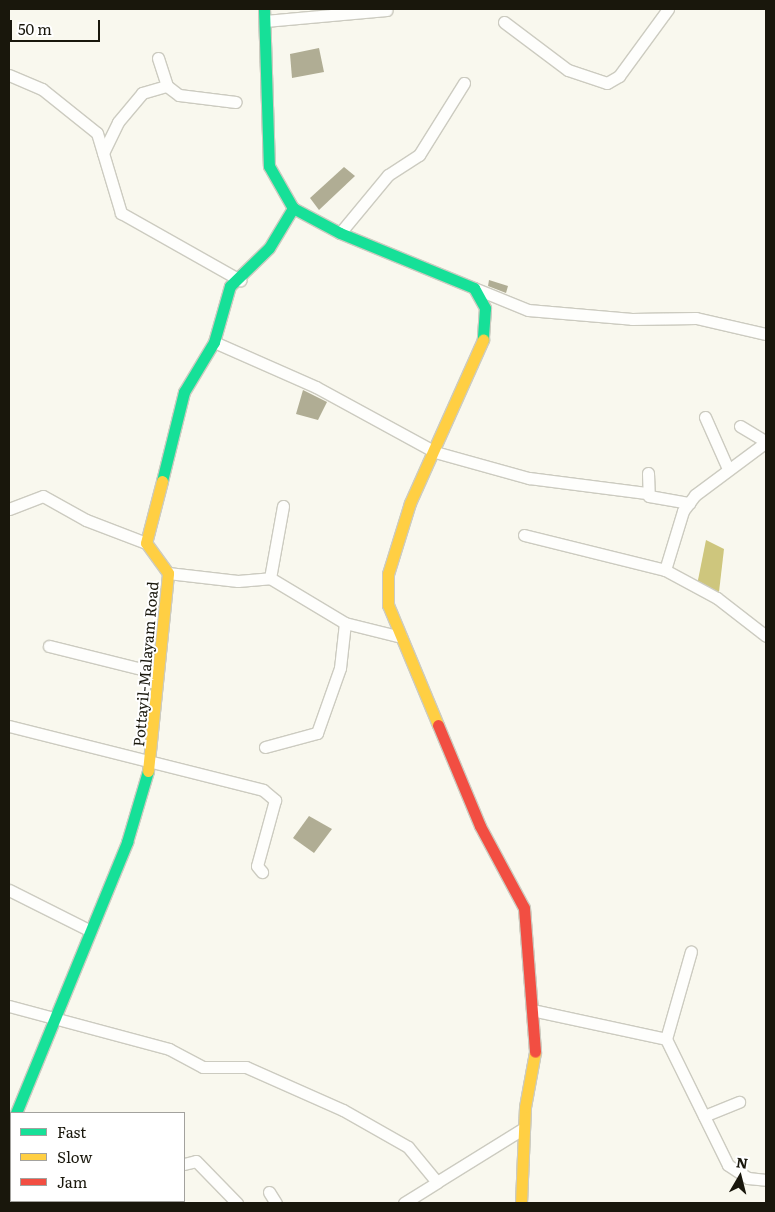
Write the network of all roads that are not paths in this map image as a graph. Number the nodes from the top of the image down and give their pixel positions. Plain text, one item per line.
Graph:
1 (264, 9) edge
2 (668, 9) edge
3 (387, 10) dead end
4 (265, 21) junction
5 (504, 22) dead end
6 (158, 58) dead end
7 (9, 75) edge
8 (464, 84) dead end
9 (167, 86) junction
10 (236, 102) dead end
11 (103, 154) junction
12 (293, 208) junction
13 (340, 233) junction
14 (240, 280) junction
15 (474, 288) junction
16 (766, 334) edge
17 (214, 342) junction
18 (705, 417) dead end
19 (740, 426) dead end
20 (765, 441) edge
21 (434, 452) junction
22 (728, 469) junction
23 (648, 472) dead end
24 (646, 493) junction
25 (689, 503) junction
26 (283, 506) dead end
27 (9, 509) edge
28 (524, 535) dead end
29 (146, 543) junction
30 (665, 570) junction
31 (168, 573) junction
32 (270, 578) junction
33 (345, 623) junction
34 (766, 636) edge
35 (401, 637) junction
36 (49, 646) dead end
37 (157, 674) junction
38 (9, 726) edge
39 (266, 747) dead end
40 (151, 761) junction
41 (262, 872) dead end
42 (9, 890) edge
43 (89, 930) junction
44 (691, 951) dead end
45 (9, 1006) edge
46 (532, 1010) junction
47 (55, 1015) junction
48 (666, 1039) junction
49 (739, 1102) dead end
50 (16, 1112) edge
51 (704, 1116) junction
52 (524, 1128) junction
53 (185, 1164) edge
54 (766, 1180) edge
55 (437, 1182) junction
56 (269, 1192) dead end
57 (237, 1203) edge
58 (276, 1203) edge
59 (404, 1203) edge
60 (521, 1203) edge

1 - 4 street
2 - 5 street
3 - 4 street
4 - 12 street
6 - 9 street
7 - 11 street
8 - 13 street
9 - 10 street
9 - 11 street
11 - 14 street
12 - 13 street
12 - 14 street
13 - 15 street
14 - 17 street
15 - 16 street
15 - 21 street
17 - 21 street
17 - 29 street
18 - 22 street
19 - 20 street
20 - 22 street
21 - 24 street
21 - 35 street
22 - 25 street
23 - 24 street
24 - 25 street
25 - 30 street
26 - 32 street
27 - 29 street
28 - 30 street
29 - 31 street, Pottayil-Malayam Road
30 - 34 street
31 - 32 street
31 - 37 street, Pottayil-Malayam Road
32 - 33 street
33 - 35 street
33 - 39 street
35 - 46 street
36 - 37 street
37 - 40 street, Pottayil-Malayam Road
38 - 40 street
40 - 41 street
40 - 43 street, Pottayil-Malayam Road
42 - 43 street
43 - 47 street, Pottayil-Malayam Road
44 - 48 street
45 - 47 street
46 - 48 street
46 - 52 street
47 - 50 street, Pottayil-Malayam Road
47 - 55 street
48 - 51 street
49 - 51 street
51 - 54 street
52 - 55 street
52 - 60 street
53 - 57 street
55 - 59 street
56 - 58 street

